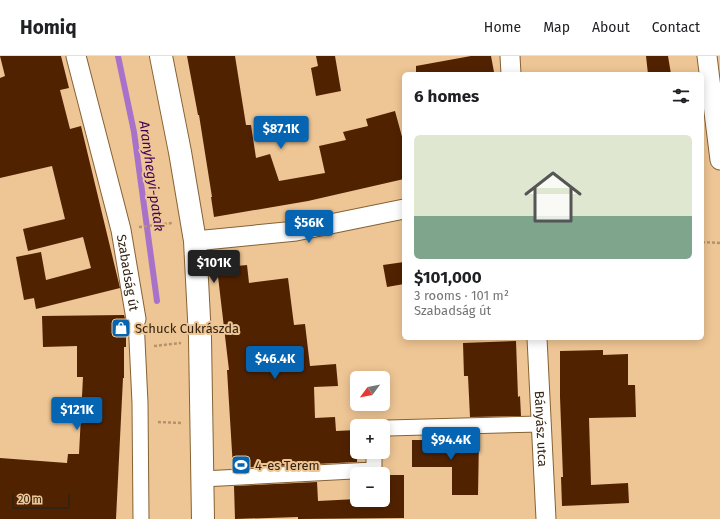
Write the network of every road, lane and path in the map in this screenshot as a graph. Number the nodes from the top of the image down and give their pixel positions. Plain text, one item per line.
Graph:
1 (76, 56) edge
2 (161, 56) edge
3 (510, 56) edge
4 (707, 56) edge
5 (511, 72) edge
6 (720, 160) edge
7 (402, 209) edge
8 (163, 225) dead end
9 (141, 227) dead end
10 (195, 241) junction
11 (704, 242) edge
12 (720, 243) edge
13 (136, 318) joint
14 (537, 340) edge
15 (176, 344) dead end
16 (154, 346) dead end
17 (160, 422) dead end
18 (178, 423) dead end
19 (541, 424) junction
20 (390, 428) edge
21 (374, 459) edge
22 (202, 479) junction
23 (141, 519) edge
24 (203, 519) edge
25 (546, 519) edge

1 - 13 street, Szabadság út
2 - 10 main road
3 - 5 street
4 - 6 street
7 - 10 street
8 - 9 path
10 - 22 main road
11 - 12 path
13 - 23 street, Szabadság út
14 - 19 street, Bányász utca
15 - 16 path
17 - 18 path
19 - 20 street
19 - 25 street, Bányász utca
21 - 22 street
22 - 24 main road

